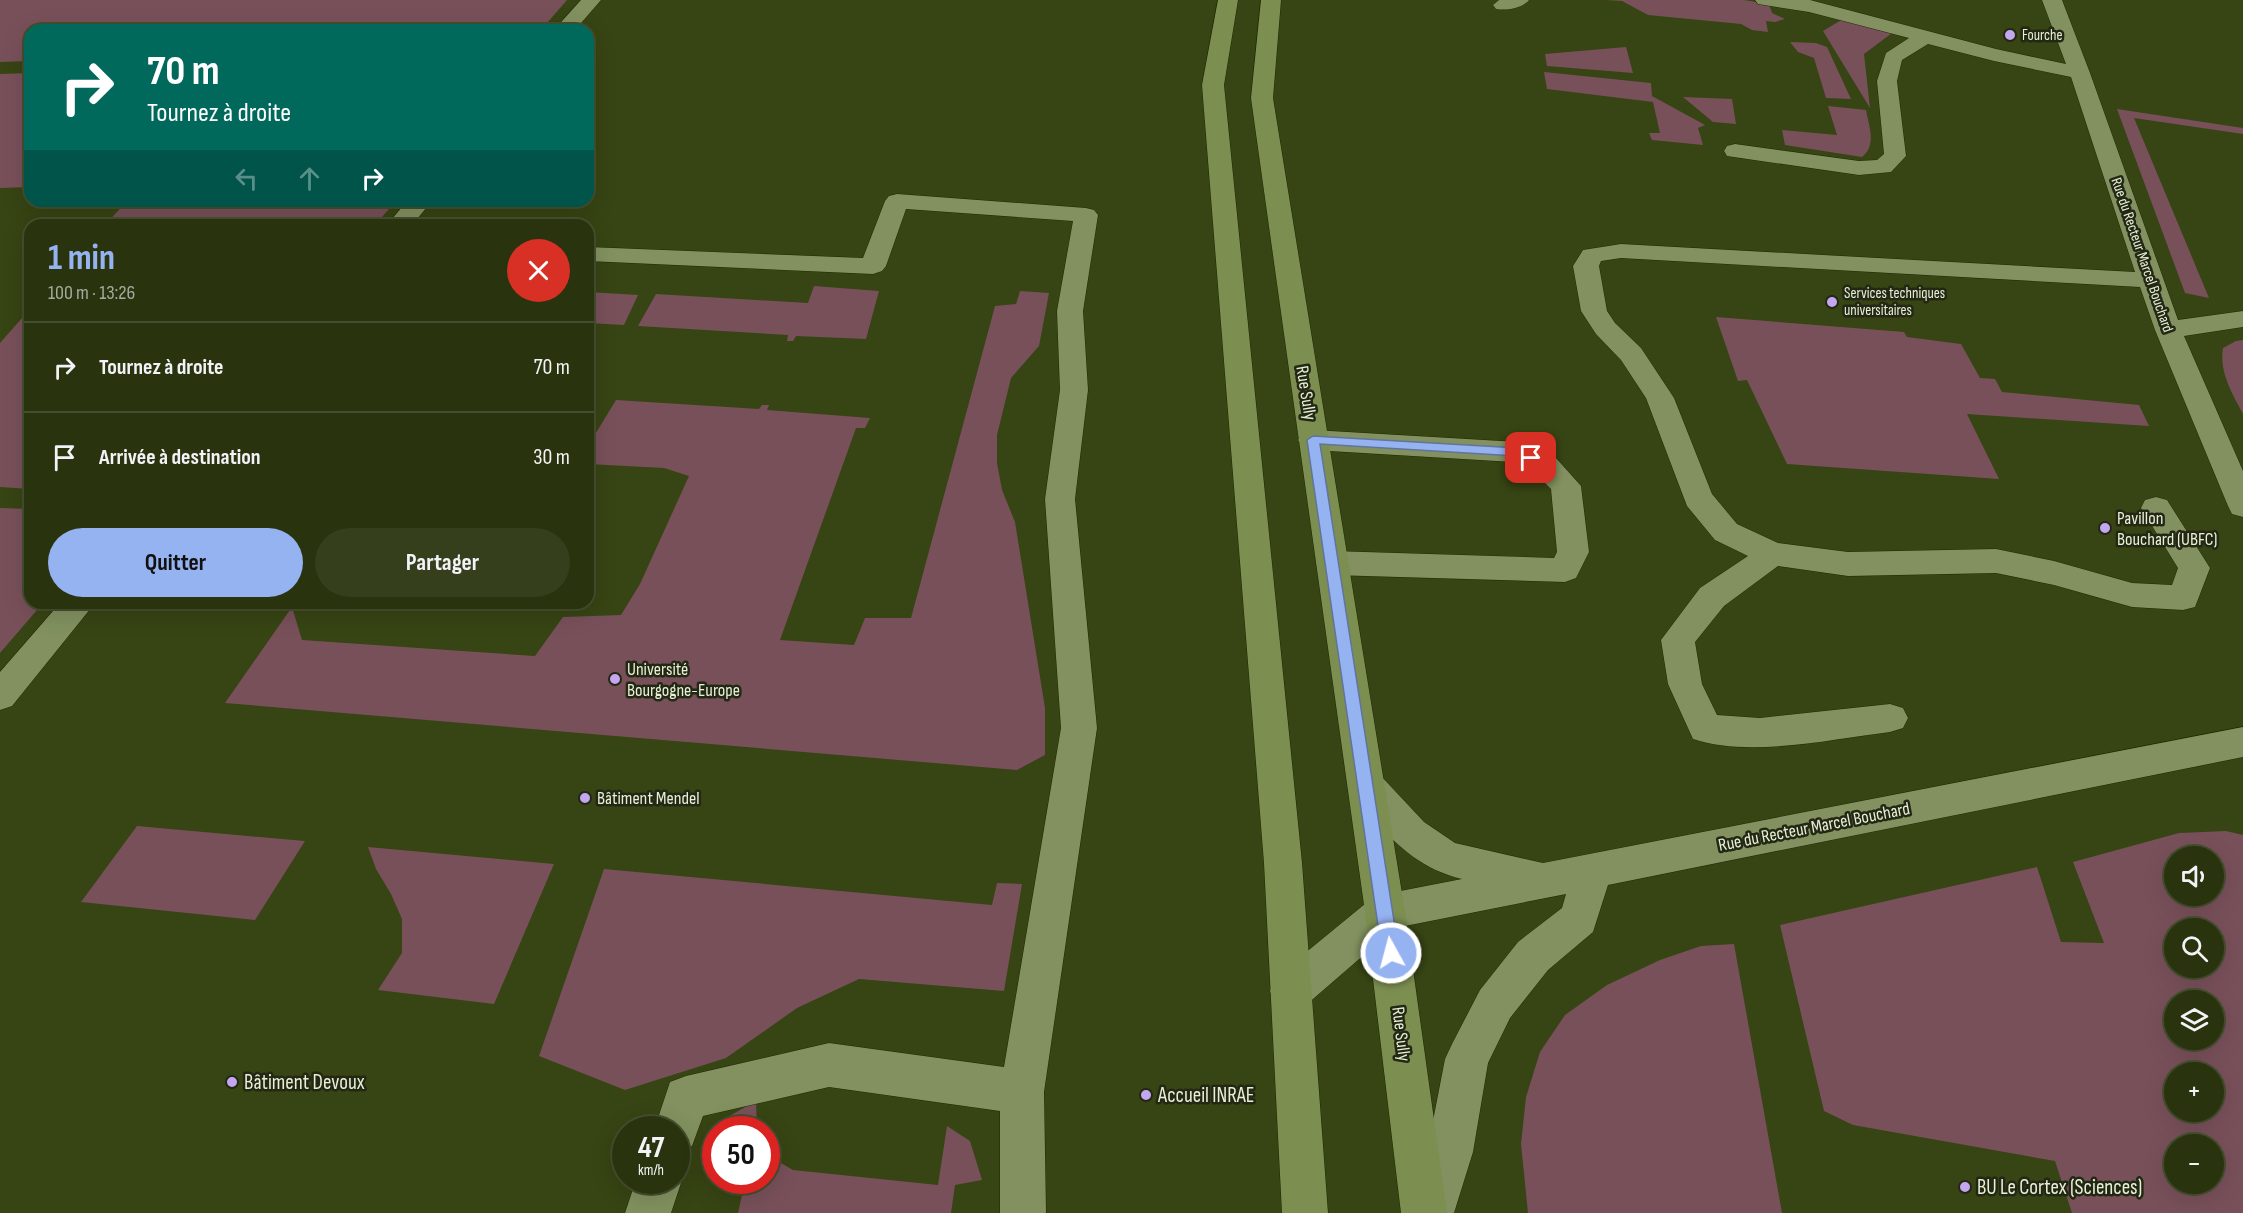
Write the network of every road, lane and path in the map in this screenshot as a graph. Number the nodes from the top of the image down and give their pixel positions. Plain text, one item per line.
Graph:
1 (591, 0) edge
2 (1228, 0) edge
3 (1271, 0) edge
4 (1765, 0) edge
5 (2052, 0) edge
6 (569, 24) edge
7 (1925, 37) junction
8 (2080, 73) junction
9 (1735, 151) dead end
10 (415, 207) edge
11 (404, 219) edge
12 (594, 254) edge
13 (2151, 280) junction
14 (2243, 319) edge
15 (2168, 330) junction
16 (1313, 440) junction
17 (2243, 506) edge
18 (2156, 507) dead end
19 (1773, 554) junction
20 (1332, 563) junction
21 (74, 609) edge
22 (0, 696) edge
23 (1890, 718) dead end
24 (2243, 742) edge
25 (1367, 786) junction
26 (1592, 871) junction
27 (1547, 880) junction
28 (1385, 912) junction
29 (1291, 991) junction
30 (1022, 1092) junction
31 (680, 1116) edge
32 (654, 1194) edge
33 (648, 1213) edge
34 (1023, 1213) edge
35 (1305, 1213) edge
36 (1424, 1213) edge
37 (1431, 1213) edge

1 - 6 street
2 - 29 main road
3 - 16 main road, Rue Sully
4 - 7 street
5 - 8 street, Rue du Recteur Marcel Bouchard
7 - 8 street
7 - 9 street
8 - 13 street, Rue du Recteur Marcel Bouchard
10 - 11 street
12 - 30 street
13 - 15 street, Rue du Recteur Marcel Bouchard
13 - 19 street
14 - 15 street
15 - 17 street, Rue du Recteur Marcel Bouchard
16 - 20 main road, Rue Sully
16 - 20 street
18 - 19 street
19 - 23 street
20 - 25 main road, Rue Sully
21 - 22 street
24 - 26 street, Rue du Recteur Marcel Bouchard
25 - 27 street
25 - 28 main road, Rue Sully
26 - 27 street, Rue du Recteur Marcel Bouchard
26 - 37 street
27 - 28 street, Rue du Recteur Marcel Bouchard
28 - 29 street
28 - 36 main road, Rue Sully
29 - 35 main road
30 - 31 street
30 - 34 street
32 - 33 street

